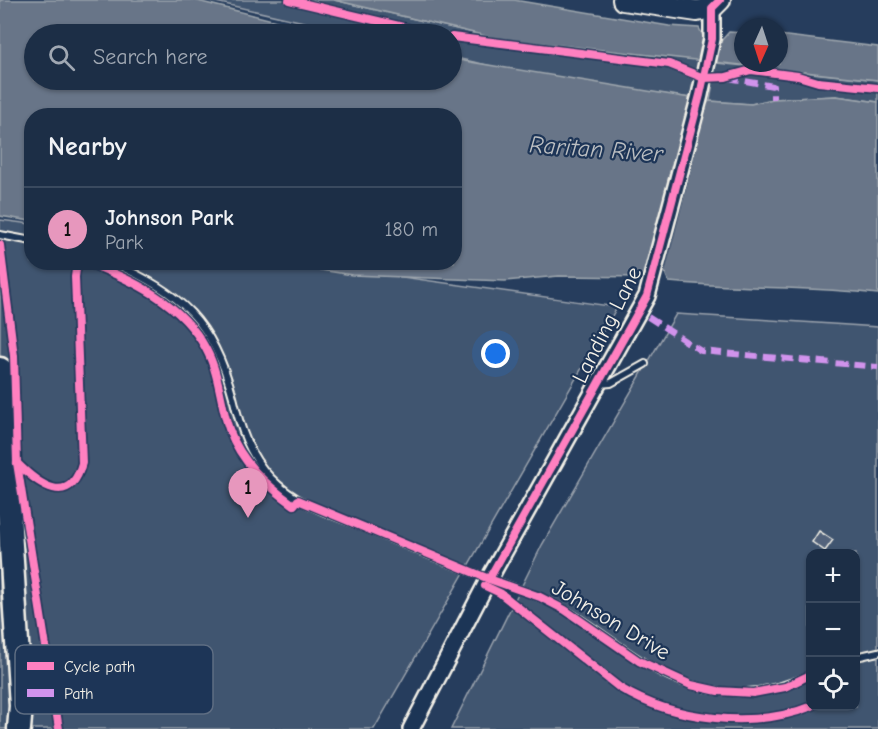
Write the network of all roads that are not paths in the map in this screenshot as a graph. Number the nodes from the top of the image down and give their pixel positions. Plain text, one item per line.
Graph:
1 (623, 0) edge
2 (716, 4) edge
3 (669, 64) dead end
4 (704, 76) junction
5 (0, 235) edge
6 (24, 240) edge
7 (126, 270) edge
8 (645, 364) dead end
9 (0, 369) edge
10 (599, 384) junction
11 (489, 579) junction
12 (17, 645) edge
13 (878, 652) edge
14 (860, 656) edge
15 (806, 677) edge
16 (20, 714) edge
17 (24, 714) edge
18 (19, 729) edge
19 (29, 729) edge
20 (411, 729) edge

1 - 2 main road
2 - 4 street, Landing Lane
3 - 4 lane
4 - 10 street, Landing Lane
5 - 6 lane
7 - 11 lane, Johnson Drive
8 - 10 lane
9 - 12 highway
10 - 11 street, Landing Lane
11 - 15 lane, Johnson Drive
11 - 20 street, Landing Lane
13 - 14 lane
16 - 18 highway
17 - 19 highway

